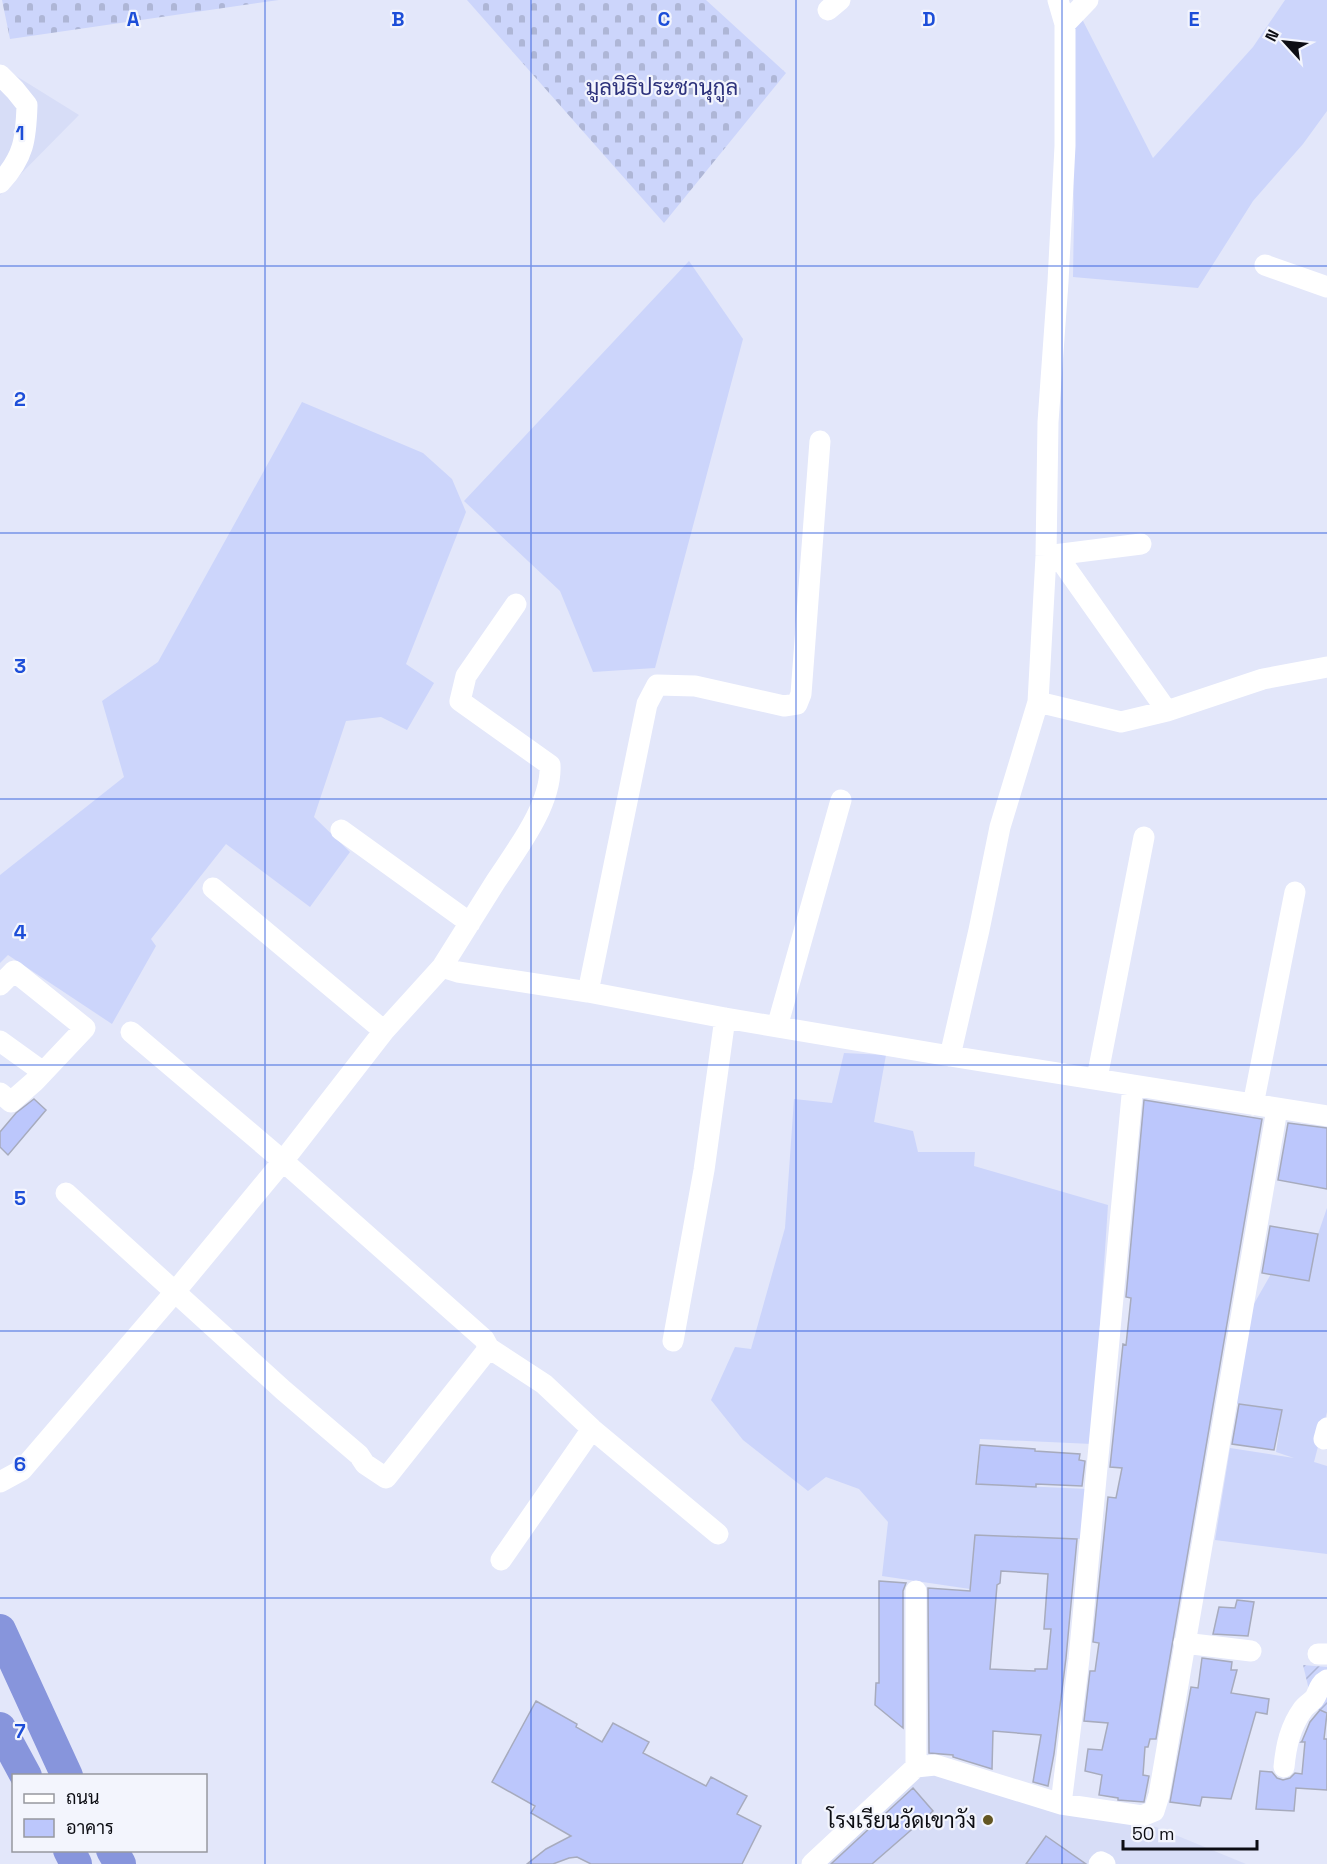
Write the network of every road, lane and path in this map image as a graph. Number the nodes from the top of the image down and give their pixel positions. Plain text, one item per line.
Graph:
1 (1058, 0) edge
2 (1088, 0) edge
3 (1065, 24) junction
4 (0, 75) edge
5 (0, 183) edge
6 (1264, 265) dead end
7 (1327, 287) edge
8 (820, 441) dead end
9 (1141, 544) dead end
10 (1051, 556) junction
11 (516, 604) dead end
12 (1327, 667) edge
13 (1038, 702) junction
14 (1167, 711) junction
15 (841, 800) dead end
16 (341, 830) dead end
17 (1144, 837) dead end
18 (213, 888) dead end
19 (1295, 892) dead end
20 (470, 923) junction
21 (442, 967) junction
22 (0, 986) edge
23 (588, 992) junction
24 (725, 1018) junction
25 (777, 1027) junction
26 (384, 1031) junction
27 (131, 1032) dead end
28 (0, 1041) edge
29 (950, 1056) junction
30 (43, 1072) junction
31 (1097, 1078) junction
32 (1133, 1085) junction
33 (0, 1093) edge
34 (1253, 1105) junction
35 (1277, 1109) junction
36 (1327, 1116) edge
37 (283, 1161) junction
38 (66, 1193) dead end
39 (174, 1293) junction
40 (674, 1341) dead end
41 (489, 1348) junction
42 (592, 1429) junction
43 (0, 1482) edge
44 (718, 1534) dead end
45 (501, 1560) dead end
46 (916, 1591) dead end
47 (0, 1630) edge
48 (1184, 1643) junction
49 (1251, 1650) dead end
50 (1323, 1695) edge
51 (0, 1729) edge
52 (916, 1767) junction
53 (1284, 1767) dead end
54 (25, 1774) edge
55 (66, 1774) edge
56 (1061, 1804) junction
57 (812, 1864) edge
58 (1099, 1864) edge
59 (1105, 1864) edge

1 - 3 street
2 - 3 street
3 - 10 street
4 - 5 street
6 - 7 street
8 - 23 street
9 - 10 street
10 - 13 street
10 - 14 street
11 - 20 street
12 - 14 street
13 - 14 street
13 - 29 street
15 - 25 street
16 - 20 street
17 - 31 street
18 - 26 street
19 - 34 street
20 - 21 street
21 - 23 street
21 - 26 street
22 - 30 street
23 - 24 street
24 - 25 street
24 - 40 street
25 - 29 street
26 - 37 street
27 - 37 street
28 - 30 street
29 - 31 street
30 - 33 street
31 - 32 street
32 - 34 street
32 - 56 street
34 - 35 street
35 - 36 street
35 - 48 street
37 - 39 street
37 - 41 street
38 - 39 street
39 - 41 street
39 - 43 street
41 - 42 street
42 - 44 street
42 - 45 street
46 - 52 street
47 - 55 highway
48 - 49 street
48 - 56 street
50 - 53 street
51 - 54 highway
52 - 56 street
52 - 57 street
58 - 59 street

